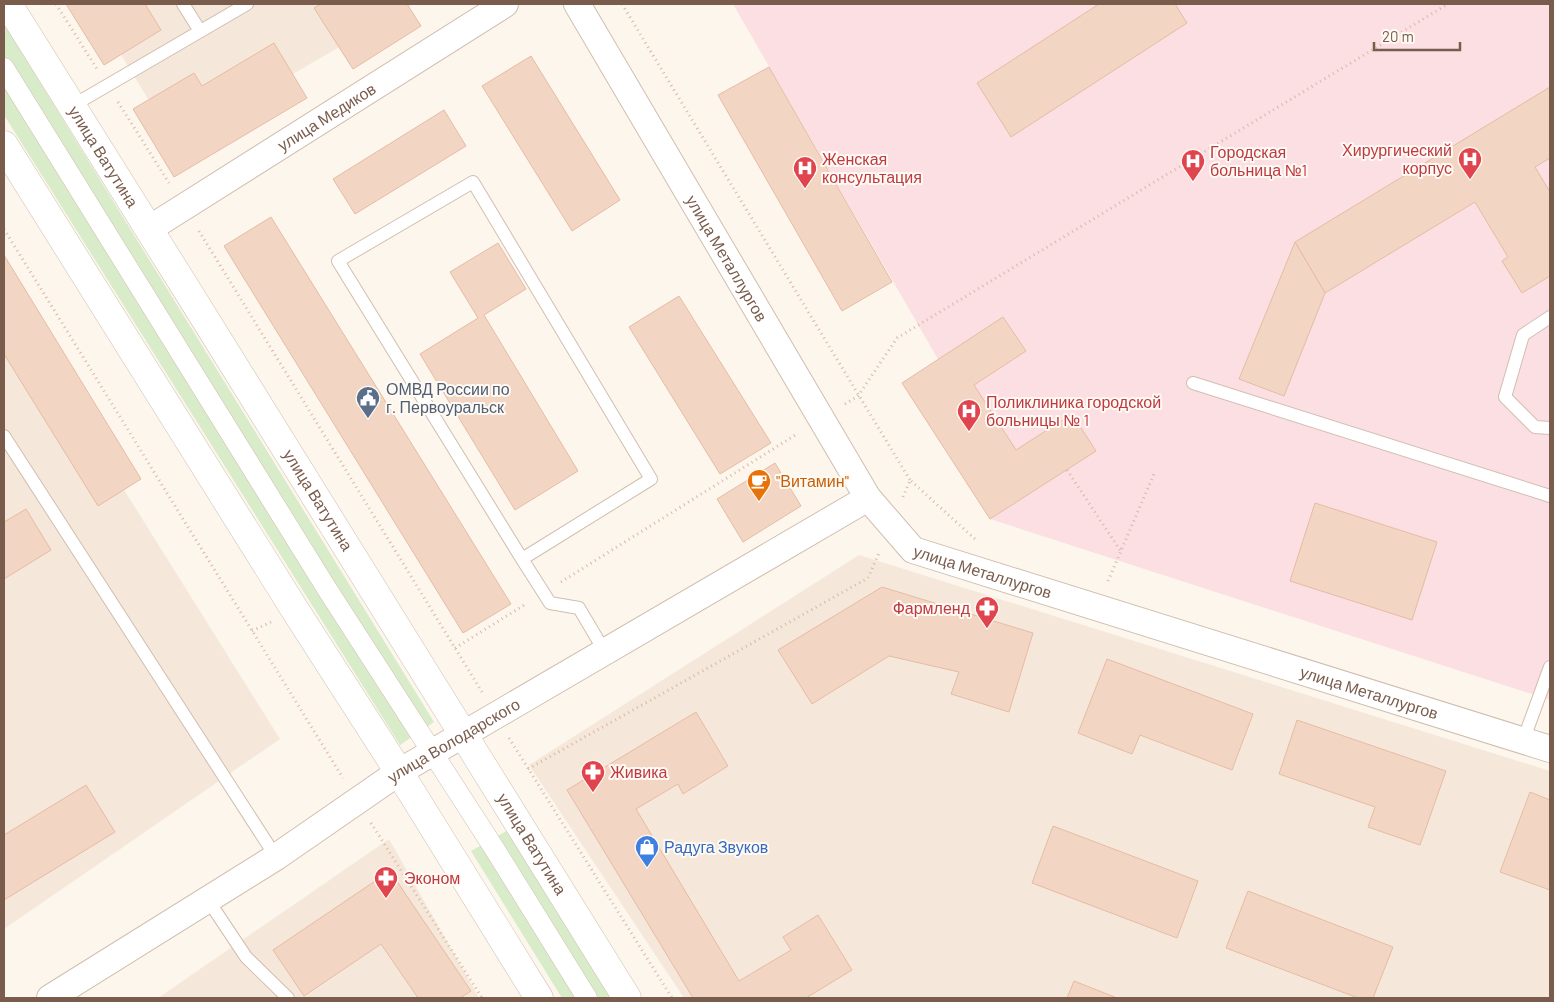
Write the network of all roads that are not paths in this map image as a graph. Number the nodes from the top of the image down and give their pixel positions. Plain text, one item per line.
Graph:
1 (8, 4) edge
2 (183, 4) edge
3 (247, 4) edge
4 (505, 4) edge
5 (577, 4) edge
6 (200, 31) junction
7 (4, 68) edge
8 (72, 106) junction
9 (4, 145) edge
10 (149, 229) junction
11 (1550, 317) edge
12 (1194, 383) dead end
13 (1550, 428) edge
14 (4, 436) edge
15 (1550, 496) edge
16 (868, 498) junction
17 (522, 560) junction
18 (605, 652) junction
19 (1550, 667) edge
20 (465, 734) junction
21 (1523, 741) junction
22 (1550, 750) edge
23 (432, 752) junction
24 (399, 772) junction
25 (276, 857) junction
26 (208, 900) junction
27 (50, 998) edge
28 (288, 998) edge
29 (538, 998) edge
30 (587, 998) edge
31 (627, 998) edge

1 - 8 street, улица Ватутина
2 - 6 lane
3 - 6 lane
4 - 10 street, улица Медиков
5 - 16 street, улица Металлургов
6 - 8 lane
7 - 23 street
8 - 10 street, улица Ватутина
9 - 24 street
10 - 20 street, улица Ватутина
11 - 13 lane
12 - 15 lane
14 - 25 lane
16 - 18 street, улица Володарского
16 - 21 street, улица Металлургов
17 - 17 lane
17 - 18 lane
18 - 20 street, улица Володарского
19 - 21 lane
20 - 23 street, улица Володарского
20 - 31 street, улица Ватутина
21 - 22 street, улица Металлургов
23 - 24 street, улица Володарского
23 - 30 street
24 - 25 street, улица Володарского
24 - 29 street
25 - 26 street, улица Володарского
26 - 27 street, улица Володарского
26 - 28 lane

